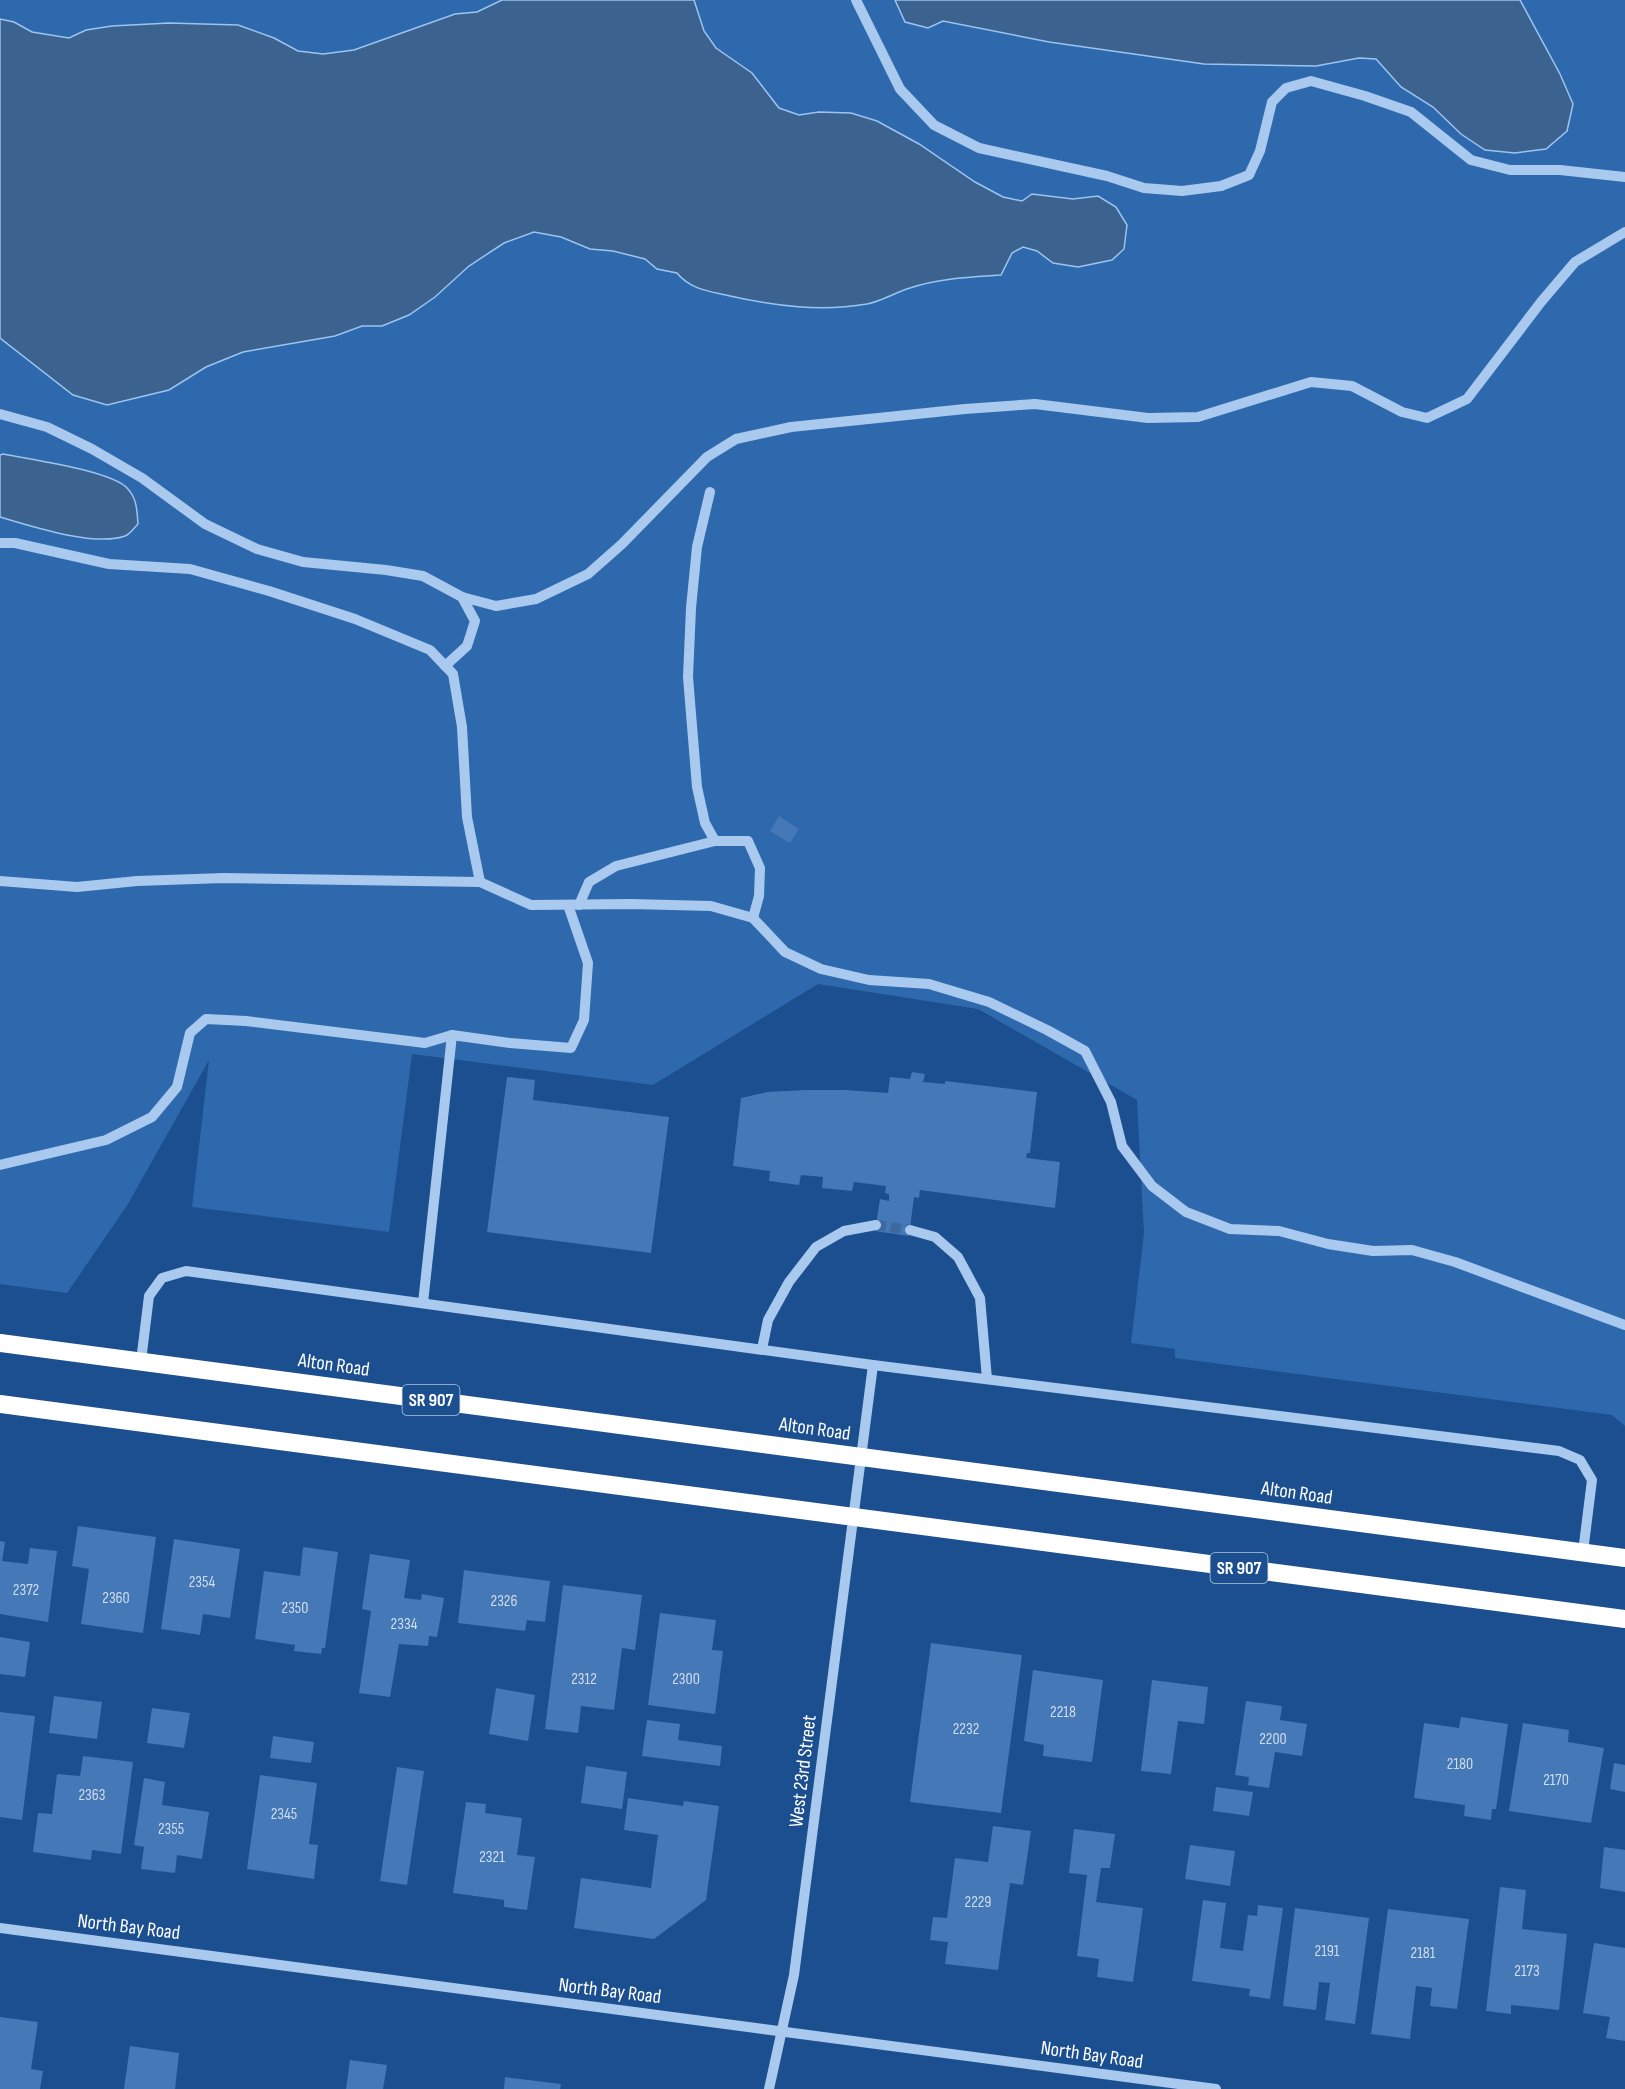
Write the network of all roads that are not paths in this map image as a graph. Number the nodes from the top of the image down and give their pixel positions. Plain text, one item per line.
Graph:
1 (856, 0) edge
2 (1625, 177) edge
3 (1625, 232) edge
4 (0, 414) edge
5 (710, 492) dead end
6 (0, 543) edge
7 (462, 597) junction
8 (445, 666) junction
9 (716, 841) junction
10 (0, 881) edge
11 (480, 882) junction
12 (574, 905) junction
13 (753, 918) junction
14 (452, 1035) junction
15 (0, 1165) edge
16 (876, 1226) tunnel mouth
17 (910, 1230) tunnel mouth
18 (423, 1303) junction
19 (1625, 1325) edge
20 (0, 1342) edge
21 (762, 1349) junction
22 (141, 1361) junction
23 (873, 1365) junction
24 (987, 1379) junction
25 (0, 1404) edge
26 (862, 1457) junction
27 (854, 1518) junction
28 (1582, 1552) junction
29 (1625, 1558) edge
30 (1625, 1619) edge
31 (0, 1928) edge
32 (783, 2031) junction
33 (769, 2089) edge
34 (1216, 2089) edge

1 - 2 street
3 - 7 street
4 - 7 street
5 - 9 street
6 - 8 street
7 - 8 street
8 - 11 street
9 - 12 street
9 - 13 street
10 - 11 street
11 - 12 street
12 - 13 street
12 - 14 street
13 - 19 street
14 - 15 street
14 - 18 street
16 - 21 street
17 - 24 street
18 - 21 street
18 - 22 street
20 - 22 highway, Alton Road / SR 907
21 - 23 street
22 - 26 highway, Alton Road / SR 907
23 - 24 street
23 - 26 street, West 23rd Street
24 - 28 street
25 - 27 highway, SR 907
26 - 27 street, West 23rd Street
26 - 28 highway, Alton Road / SR 907
27 - 30 highway, SR 907
27 - 32 street, West 23rd Street
28 - 29 highway, Alton Road / SR 907
31 - 32 street, North Bay Road
32 - 33 street, West 23rd Street
32 - 34 street, North Bay Road

